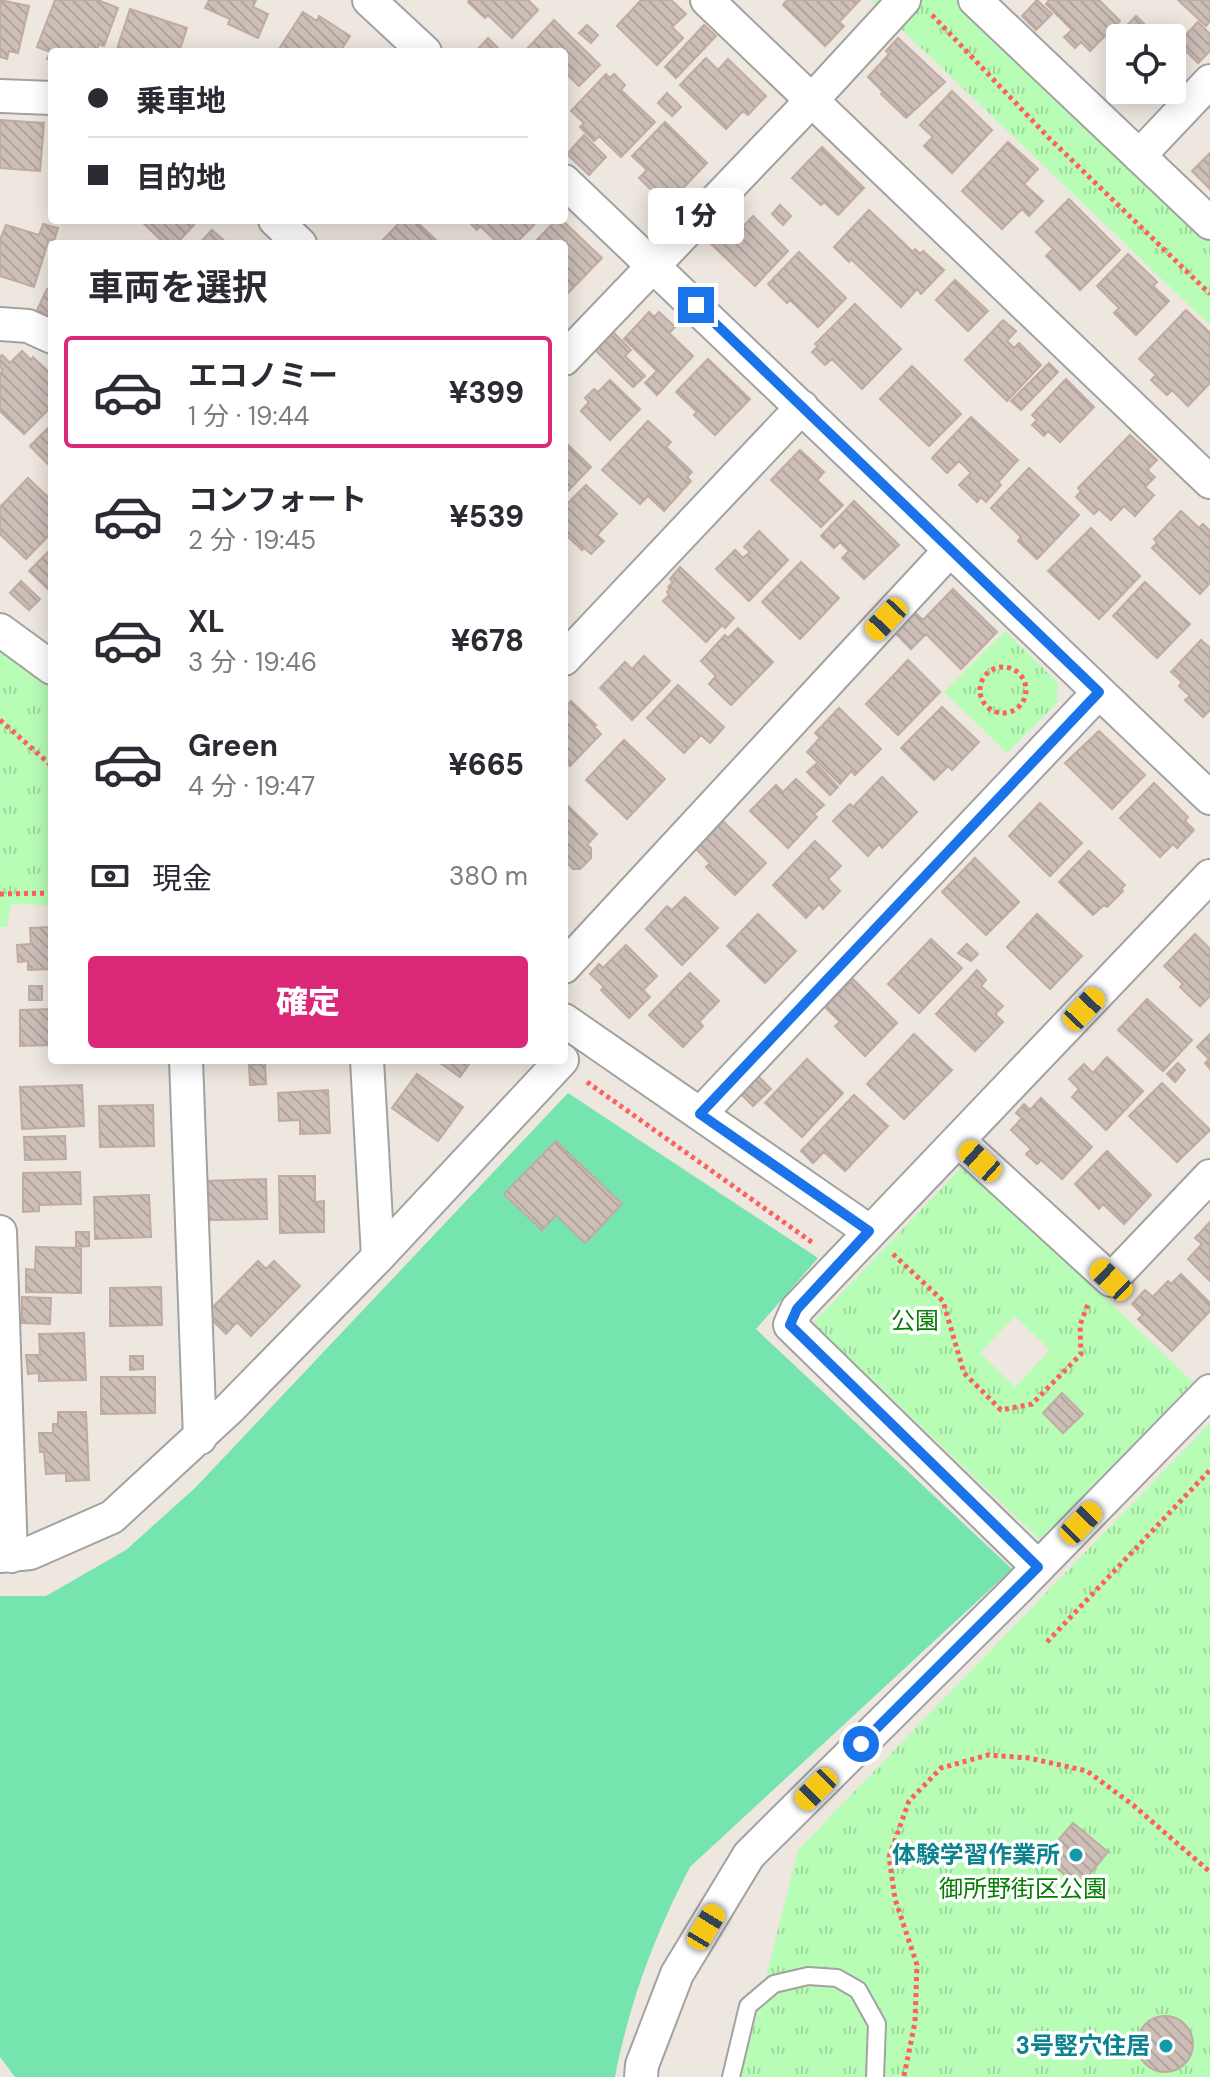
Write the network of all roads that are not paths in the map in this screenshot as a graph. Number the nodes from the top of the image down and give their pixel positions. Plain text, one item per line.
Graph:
1 (369, 0) edge
2 (707, 0) edge
3 (975, 0) edge
4 (916, 6) edge
5 (421, 48) edge
6 (1210, 81) edge
7 (0, 96) edge
8 (48, 98) edge
9 (812, 100) junction
10 (1139, 156) junction
11 (568, 185) edge
12 (1210, 223) edge
13 (279, 224) edge
14 (296, 240) edge
15 (654, 265) junction
16 (0, 324) edge
17 (48, 335) edge
18 (568, 355) edge
19 (802, 407) junction
20 (1210, 482) edge
21 (950, 550) junction
22 (0, 630) edge
23 (568, 655) edge
24 (48, 665) edge
25 (1099, 692) junction
26 (1210, 798) edge
27 (1210, 876) edge
28 (568, 963) edge
29 (568, 1048) edge
30 (186, 1064) edge
31 (367, 1064) edge
32 (552, 1064) edge
33 (700, 1114) junction
34 (959, 1141) junction
35 (1210, 1176) edge
36 (869, 1231) junction
37 (0, 1232) edge
38 (378, 1257) junction
39 (1210, 1391) edge
40 (200, 1438) junction
41 (5, 1556) edge
42 (1038, 1567) junction
43 (641, 2077) edge
44 (731, 2077) edge
45 (875, 2077) edge

1 - 5 street
2 - 9 street
3 - 10 street
4 - 9 street
6 - 10 street
7 - 8 street
9 - 15 street
9 - 20 street
10 - 12 street
11 - 15 street
13 - 14 street
15 - 18 street
15 - 19 street
16 - 17 street
19 - 21 street
19 - 23 street
21 - 25 street
21 - 28 street
22 - 24 street
25 - 26 street
25 - 33 street
27 - 34 street
29 - 33 street
30 - 40 street
31 - 38 street
32 - 38 street
33 - 36 street
34 - 35 street
34 - 36 street
36 - 42 street
37 - 41 street
38 - 40 street
39 - 42 street
40 - 41 street
42 - 43 street
44 - 45 lane

